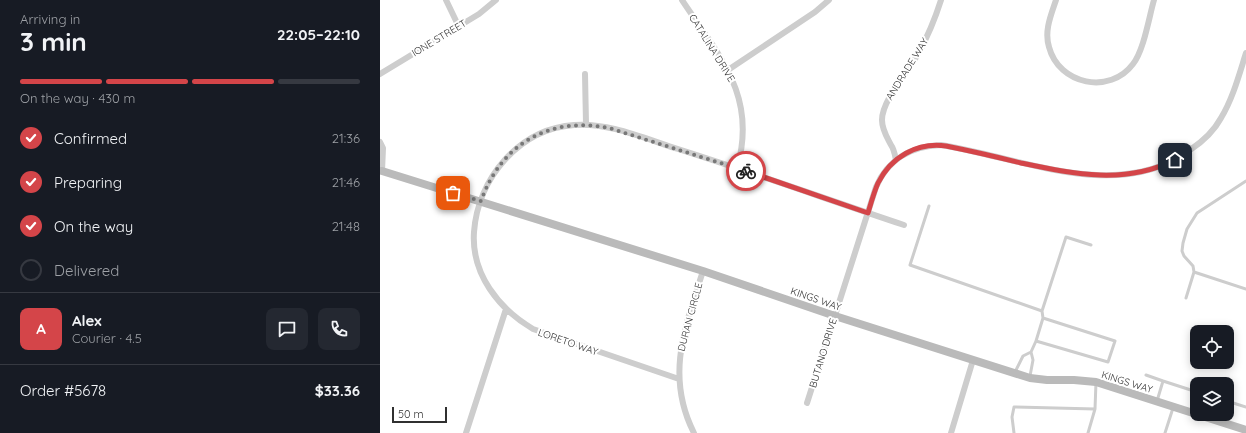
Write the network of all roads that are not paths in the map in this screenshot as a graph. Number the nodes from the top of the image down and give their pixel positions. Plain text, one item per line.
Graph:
1 (446, 0) edge
2 (496, 0) edge
3 (682, 0) edge
4 (829, 0) edge
5 (941, 0) edge
6 (1056, 0) edge
7 (1154, 0) edge
8 (459, 27) junction
9 (1246, 53) edge
10 (728, 70) junction
11 (380, 74) edge
12 (585, 74) dead end
13 (586, 124) junction
14 (380, 142) edge
15 (896, 160) junction
16 (737, 168) junction
17 (381, 171) edge
18 (1246, 181) edge
19 (481, 201) junction
20 (929, 206) dead end
21 (868, 213) junction
22 (904, 225) dead end
23 (1091, 245) dead end
24 (702, 271) junction
25 (1194, 272) junction
26 (1246, 288) edge
27 (1186, 298) dead end
28 (506, 309) junction
29 (1042, 311) junction
30 (835, 316) junction
31 (1043, 318) junction
32 (1036, 341) junction
33 (1031, 352) junction
34 (973, 360) junction
35 (1014, 373) junction
36 (1146, 376) dead end
37 (1030, 378) junction
38 (679, 379) junction
39 (1162, 380) junction
40 (1096, 382) junction
41 (1190, 390) edge
42 (1157, 401) junction
43 (807, 403) dead end
44 (1234, 403) edge
45 (1173, 406) junction
46 (1246, 407) edge
47 (1095, 408) junction
48 (1246, 430) edge
49 (466, 433) edge
50 (694, 433) edge
51 (951, 433) edge
52 (1014, 433) edge
53 (1088, 433) edge
54 (1165, 433) edge

1 - 8 street
2 - 8 street, IONE STREET
3 - 10 street, CATALINA DRIVE
4 - 10 street
5 - 15 street, ANDRADE WAY
6 - 7 street
8 - 11 street, IONE STREET
9 - 15 street, BUTANO DRIVE
10 - 16 street, CATALINA DRIVE
12 - 13 street
13 - 16 street, LORETO WAY
13 - 19 street, LORETO WAY
14 - 17 street
15 - 21 street, BUTANO DRIVE
16 - 21 street, LORETO WAY
17 - 19 street, KINGS WAY
18 - 25 lane
19 - 24 street, KINGS WAY
19 - 28 street, LORETO WAY
20 - 29 lane
21 - 22 street, LORETO WAY
21 - 30 street, BUTANO DRIVE
23 - 29 lane
24 - 30 street, KINGS WAY
24 - 38 street, DURAN CIRCLE
25 - 26 lane
25 - 27 lane
28 - 38 street, LORETO WAY
28 - 49 street
29 - 31 lane
30 - 34 street, KINGS WAY
30 - 43 street, BUTANO DRIVE
31 - 32 lane
31 - 32 lane
32 - 33 lane
33 - 35 lane
33 - 37 lane
34 - 35 street, KINGS WAY
34 - 51 street
35 - 37 street, KINGS WAY
36 - 39 lane
37 - 40 street, KINGS WAY
38 - 50 street, DURAN CIRCLE
39 - 41 lane
39 - 42 lane
40 - 42 street, KINGS WAY
40 - 47 lane
42 - 45 street, KINGS WAY
44 - 46 lane
45 - 48 street, KINGS WAY
45 - 54 lane
47 - 52 lane
47 - 53 lane

